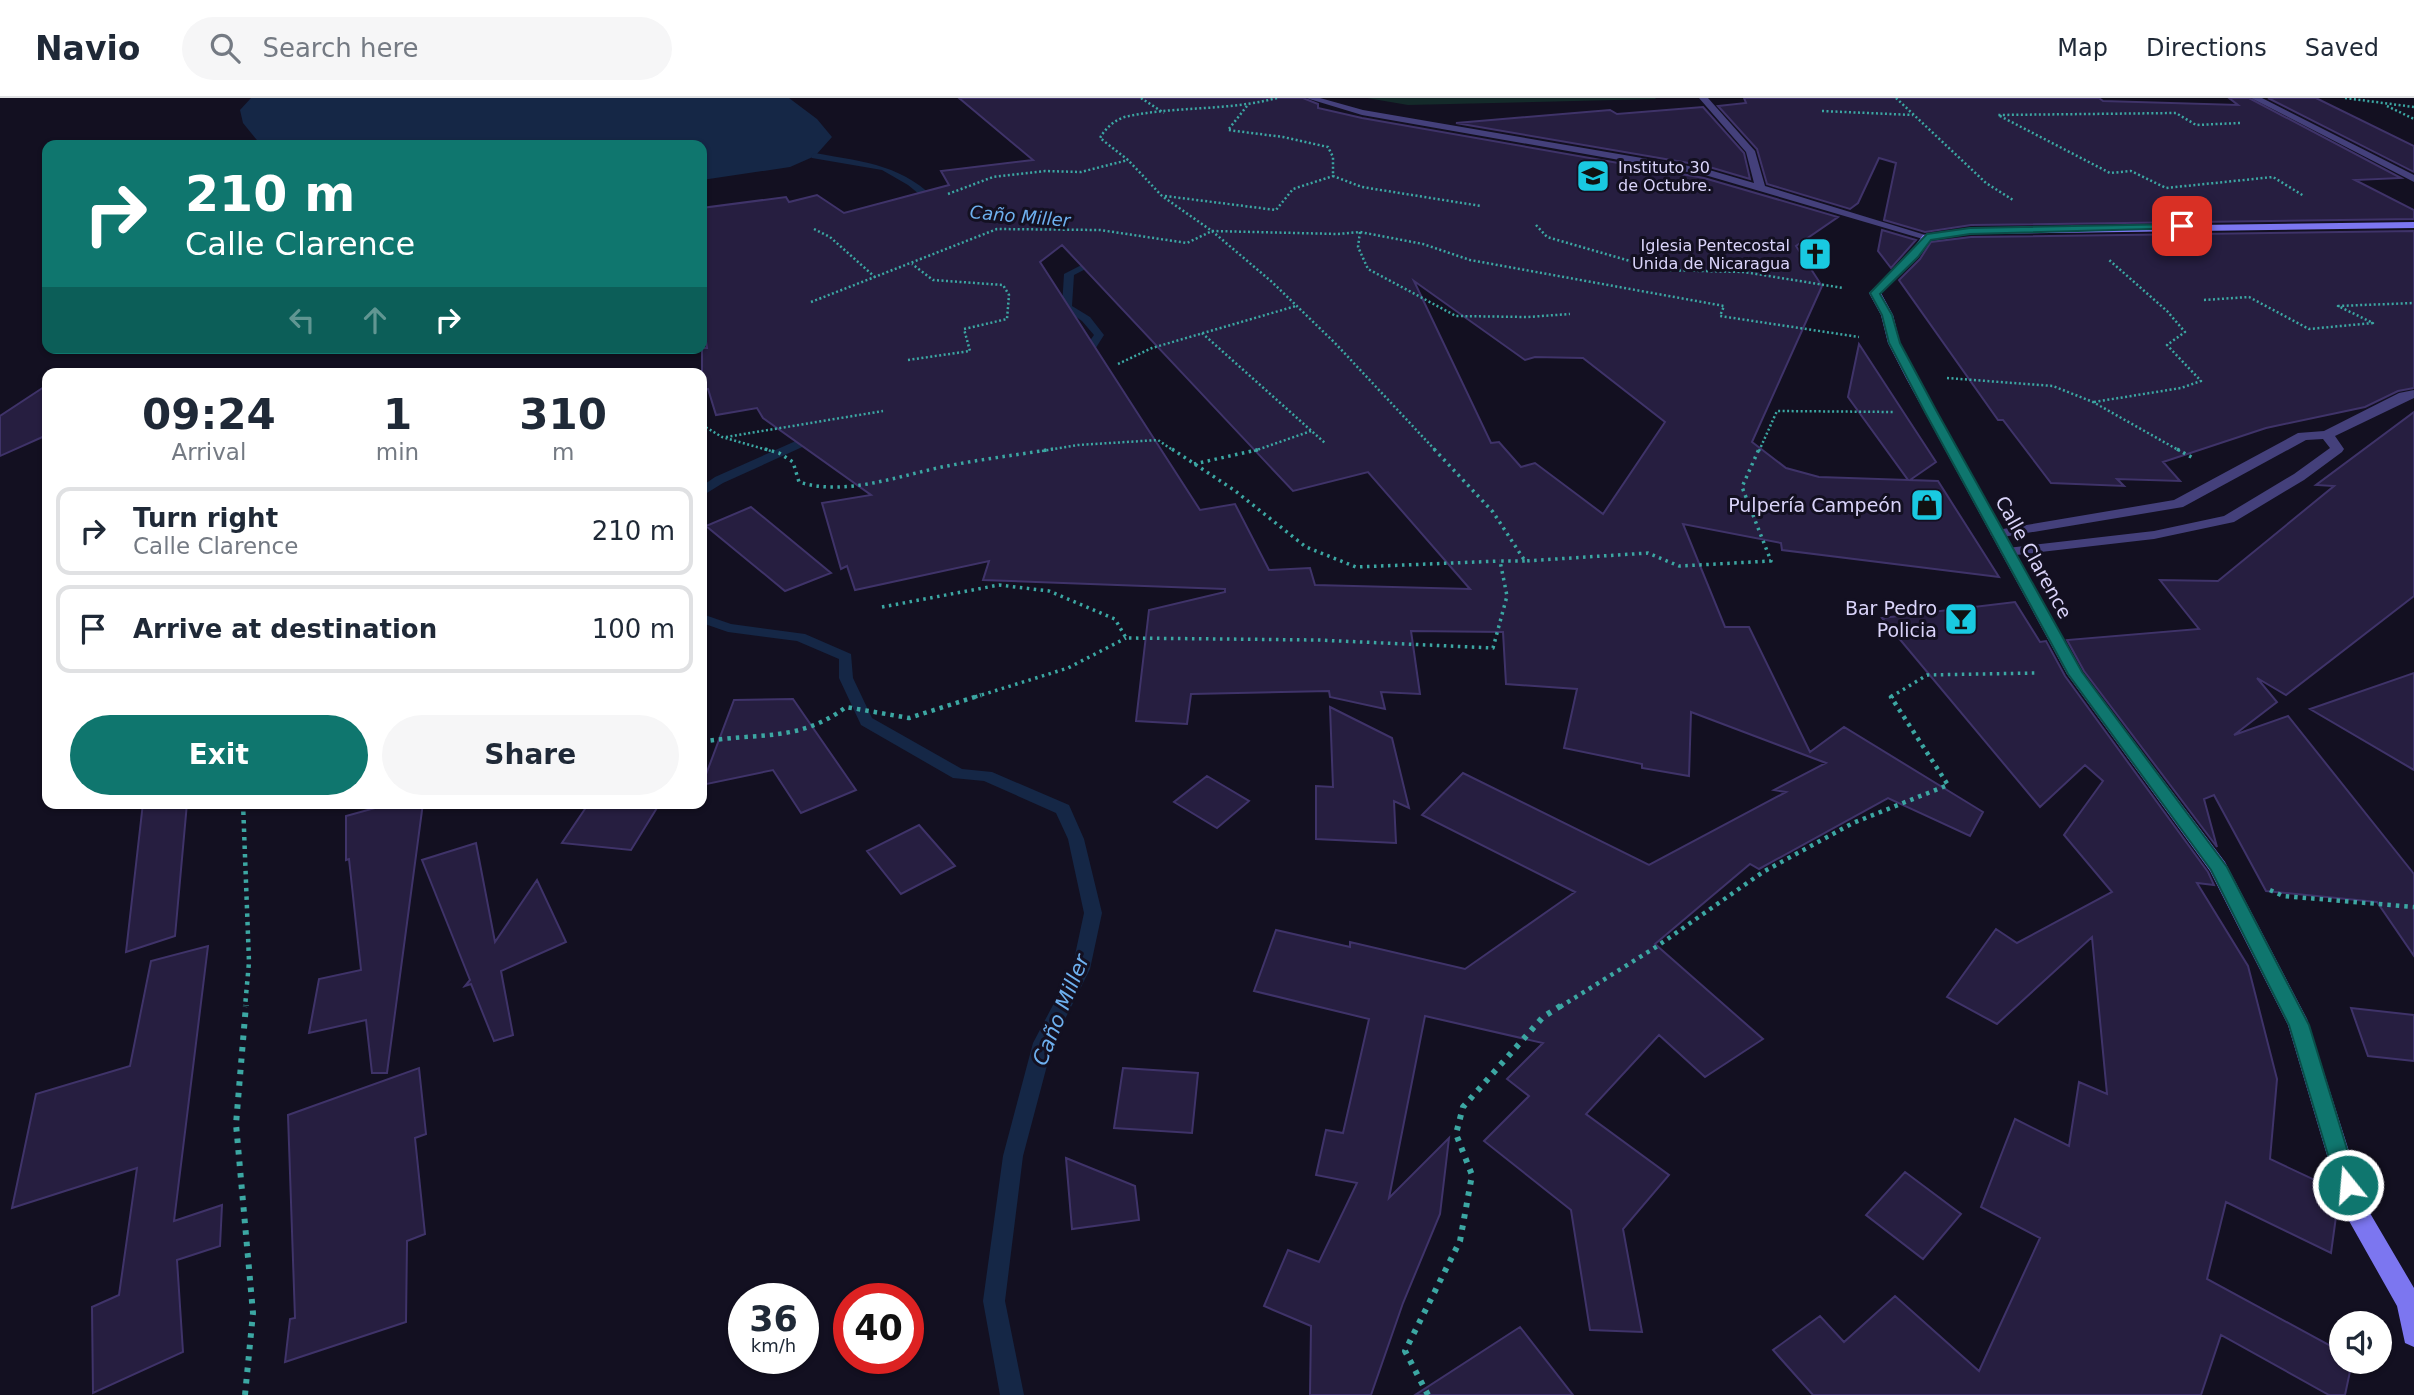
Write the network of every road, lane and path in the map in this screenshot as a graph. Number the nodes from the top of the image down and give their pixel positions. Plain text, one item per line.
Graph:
1 (1141, 98) edge
2 (1278, 98) edge
3 (1310, 98) edge
4 (1703, 98) edge
5 (1896, 98) edge
6 (2255, 98) edge
7 (2345, 98) edge
8 (2383, 104) junction
9 (1248, 106) junction
10 (2414, 107) edge
11 (1822, 111) dead end
12 (1165, 114) junction
13 (1914, 115) junction
14 (2414, 120) edge
15 (2239, 123) dead end
16 (1128, 160) junction
17 (1334, 176) junction
18 (2414, 179) edge
19 (1760, 186) junction
20 (948, 194) dead end
21 (1162, 195) junction
22 (1481, 206) dead end
23 (1536, 225) dead end
24 (2348, 225) junction
25 (2414, 225) edge
26 (2057, 228) junction
27 (2072, 228) junction
28 (814, 229) dead end
29 (1212, 231) junction
30 (1360, 232) junction
31 (1927, 237) junction
32 (911, 263) junction
33 (876, 278) junction
34 (1875, 293) junction
35 (2204, 300) dead end
36 (811, 302) dead end
37 (2414, 303) edge
38 (1296, 306) junction
39 (1570, 314) dead end
40 (1201, 333) junction
41 (1895, 343) junction
42 (908, 360) dead end
43 (1118, 364) dead end
44 (1913, 378) junction
45 (2414, 394) edge
46 (2093, 402) junction
47 (883, 411) dead end
48 (1931, 412) junction
49 (707, 428) edge
50 (1311, 431) junction
51 (2327, 435) junction
52 (722, 437) junction
53 (1325, 443) dead end
54 (1193, 464) junction
55 (2228, 477) junction
56 (1997, 534) junction
57 (2007, 552) junction
58 (1500, 561) junction
59 (1525, 561) junction
60 (882, 607) dead end
61 (1126, 638) junction
62 (2075, 674) junction
63 (707, 741) edge
64 (243, 809) edge
65 (2218, 867) junction
66 (2414, 906) edge
67 (2414, 1334) edge
68 (246, 1395) edge
69 (1428, 1395) edge

1 - 12 path
2 - 9 path
3 - 19 street
4 - 19 street
5 - 13 path
6 - 18 street
7 - 8 path
8 - 10 path
8 - 14 path
9 - 12 path
9 - 17 path
11 - 13 path
12 - 16 path
13 - 26 path
15 - 24 path
16 - 20 path
16 - 21 path
17 - 21 path
17 - 22 path
19 - 31 street
21 - 29 path
23 - 34 path
24 - 25 street
24 - 27 street
26 - 27 street
26 - 31 street
27 - 46 path
28 - 33 path
29 - 30 path
29 - 32 path
29 - 38 path
30 - 39 path
30 - 41 path
31 - 34 street
32 - 33 path
32 - 42 path
33 - 36 path
34 - 41 street, Calle Clarence
35 - 37 path
38 - 40 path
38 - 59 path
40 - 43 path
40 - 50 path
41 - 44 street, Calle Clarence
44 - 46 path
44 - 48 street, Calle Clarence
45 - 51 street
46 - 55 path
47 - 52 path
48 - 56 street, Calle Clarence
48 - 59 path
49 - 52 path
50 - 53 path
50 - 54 path
51 - 55 street
51 - 57 street
52 - 54 path
54 - 58 path
55 - 56 street
56 - 57 street, Calle Clarence
57 - 62 street, Calle Clarence
58 - 59 path
58 - 61 path
60 - 61 path
61 - 63 path
62 - 65 street, Calle Clarence
62 - 69 path
64 - 68 path
65 - 66 path
65 - 67 street, Calle Clarence

